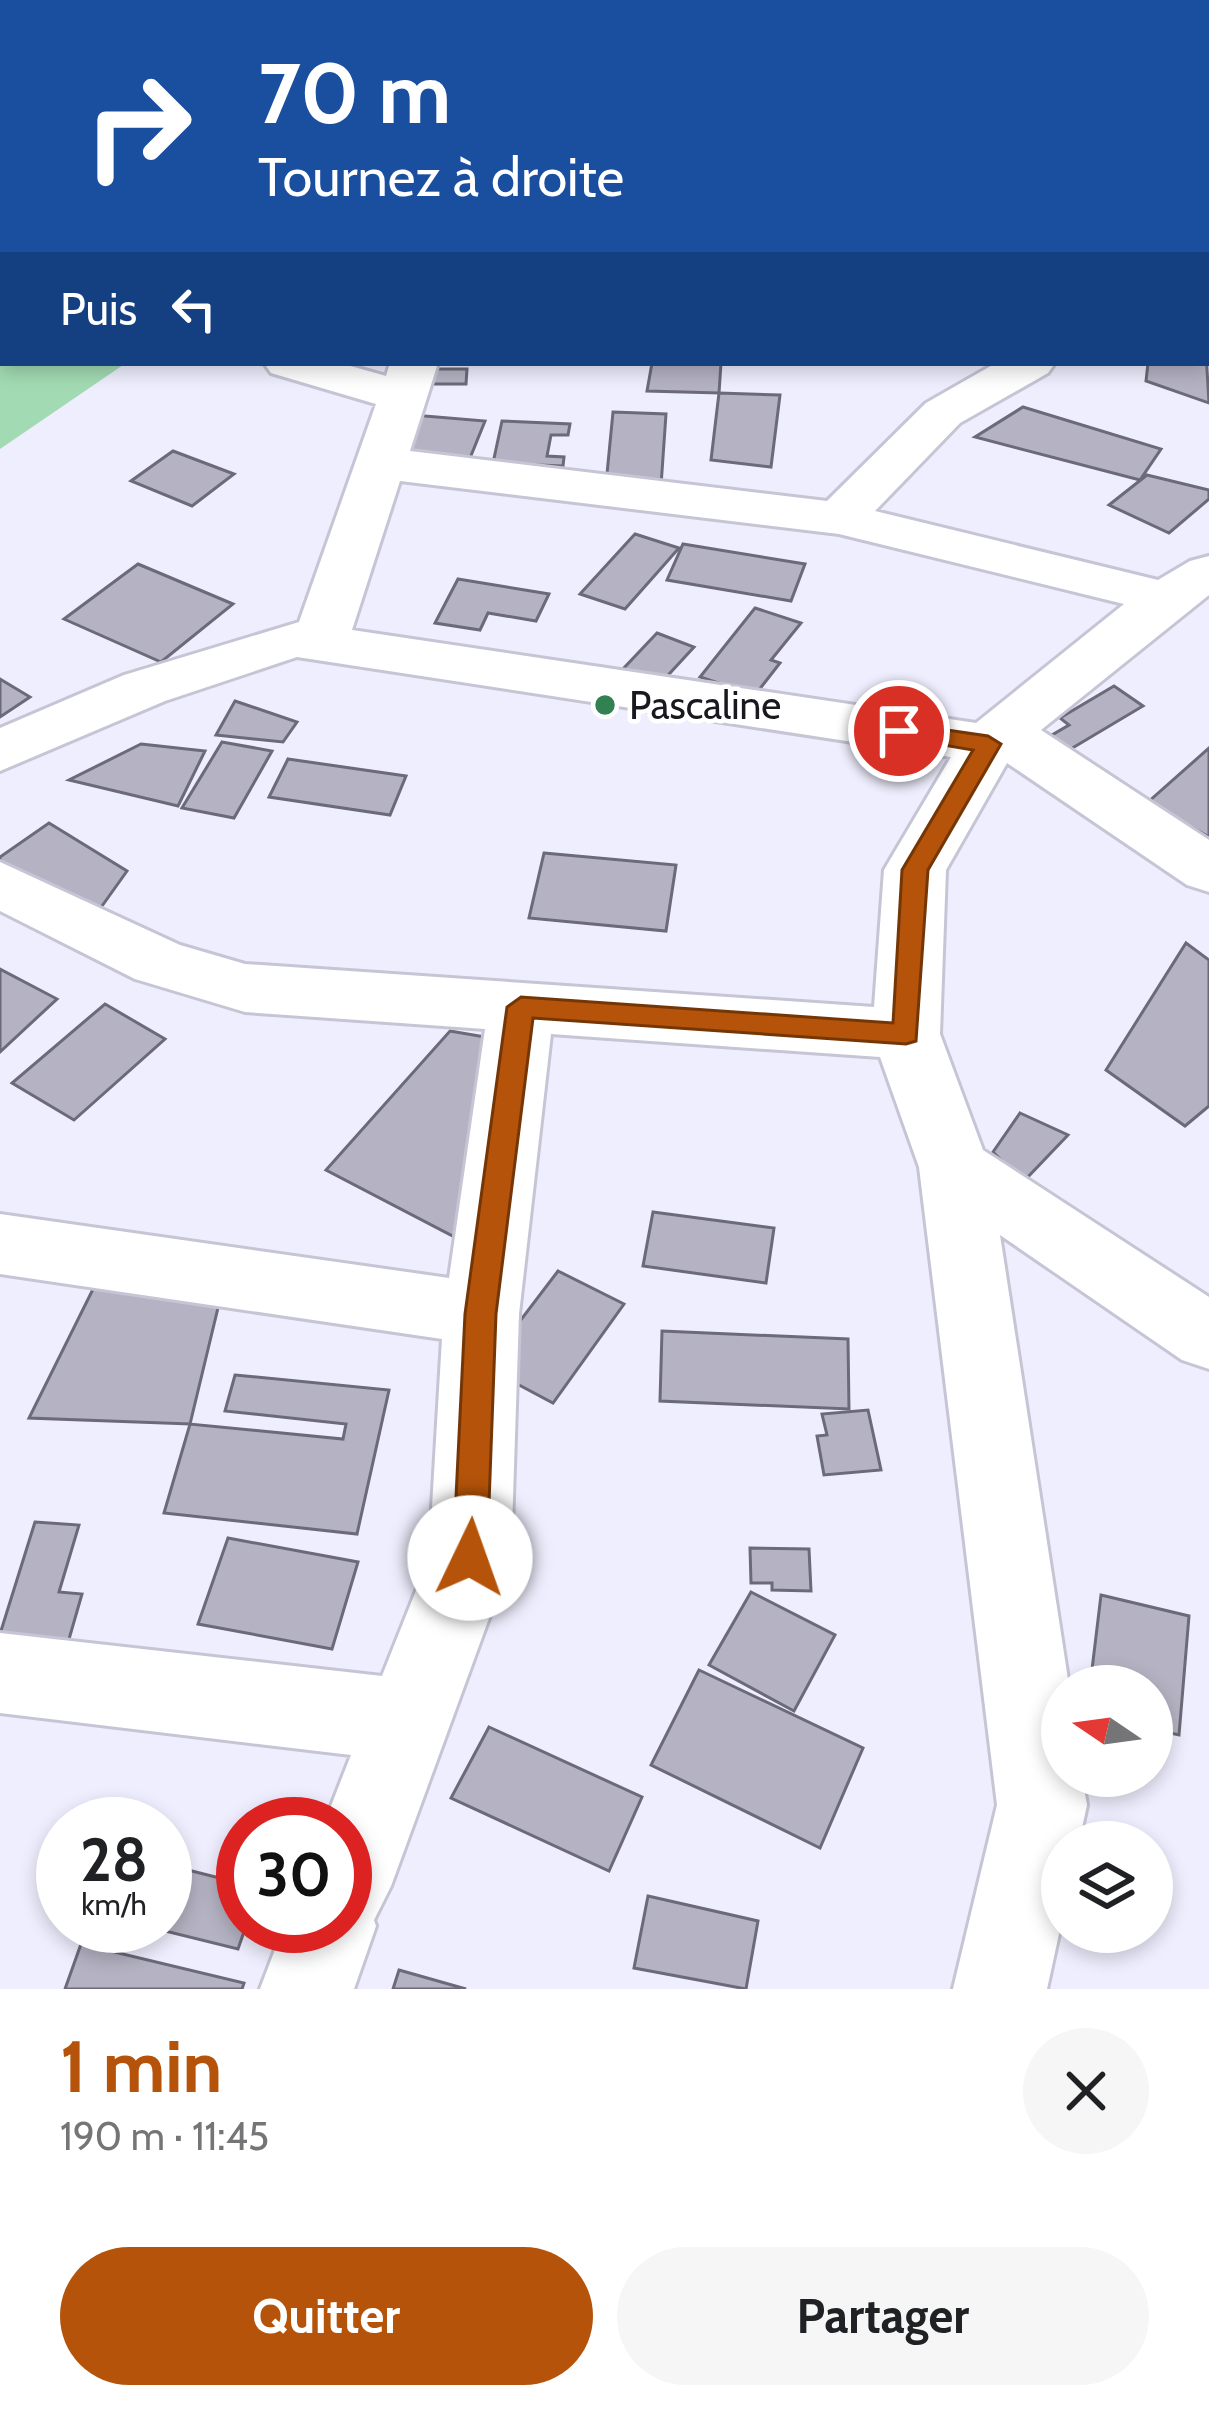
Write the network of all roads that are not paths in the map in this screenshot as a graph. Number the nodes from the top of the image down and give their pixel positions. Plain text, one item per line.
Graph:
1 (310, 366) edge
2 (1025, 366) edge
3 (410, 380) edge
4 (380, 463) junction
5 (839, 518) junction
6 (1188, 585) edge
7 (320, 643) junction
8 (996, 739) junction
9 (0, 752) edge
10 (1209, 869) edge
11 (0, 884) edge
12 (521, 1007) junction
13 (906, 1034) junction
14 (954, 1167) junction
15 (0, 1244) edge
16 (481, 1314) junction
17 (1209, 1336) edge
18 (0, 1673) edge
19 (406, 1720) junction
20 (372, 1813) edge
21 (320, 1953) edge
22 (307, 1989) edge
23 (1000, 1989) edge

1 - 3 street
2 - 5 street
3 - 4 street
4 - 5 street
4 - 7 street
5 - 6 street
6 - 8 street
7 - 8 street
7 - 9 street
8 - 10 street
8 - 13 street
11 - 12 street
12 - 13 street
12 - 16 street
13 - 14 street
14 - 17 street
14 - 23 street
15 - 16 street
16 - 19 street
18 - 19 street
19 - 20 street
21 - 22 street

